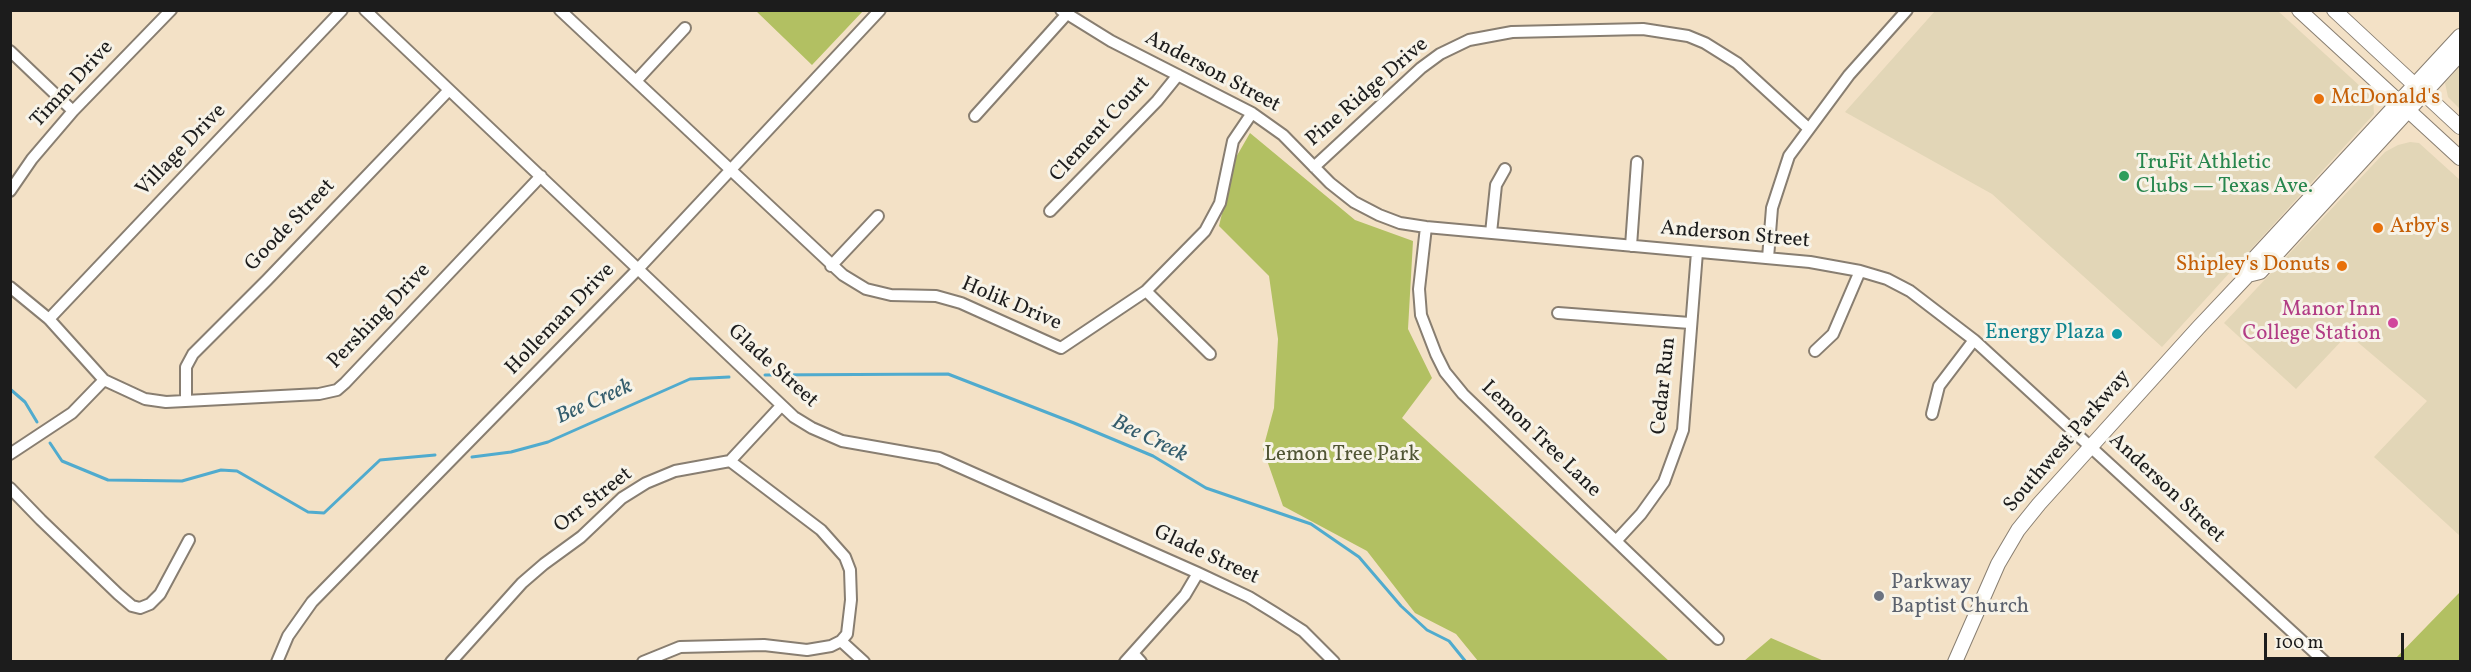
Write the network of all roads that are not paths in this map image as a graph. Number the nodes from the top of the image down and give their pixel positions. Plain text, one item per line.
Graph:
1 (171, 10) edge
2 (342, 10) edge
3 (365, 10) edge
4 (560, 10) edge
5 (880, 10) edge
6 (2299, 10) edge
7 (2334, 10) edge
8 (1064, 13) edge
9 (1899, 13) edge
10 (685, 28) dead end
11 (2460, 36) edge
12 (10, 51) edge
13 (2460, 54) edge
14 (1178, 75) junction
15 (636, 81) junction
16 (2419, 89) junction
17 (449, 90) junction
18 (2404, 106) junction
19 (73, 111) junction
20 (1252, 113) junction
21 (975, 116) dead end
22 (2460, 127) edge
23 (1808, 128) junction
24 (2460, 158) edge
25 (1638, 162) dead end
26 (1314, 167) junction
27 (1505, 169) dead end
28 (731, 171) junction
29 (541, 176) junction
30 (10, 191) edge
31 (1050, 211) dead end
32 (878, 216) dead end
33 (1426, 228) junction
34 (1491, 233) junction
35 (1630, 246) junction
36 (1697, 252) junction
37 (1768, 258) junction
38 (831, 266) junction
39 (638, 269) junction
40 (1860, 271) junction
41 (10, 287) edge
42 (1146, 291) junction
43 (1558, 313) dead end
44 (49, 319) junction
45 (1690, 323) junction
46 (1974, 340) junction
47 (1815, 351) dead end
48 (1210, 354) dead end
49 (104, 380) junction
50 (186, 399) junction
51 (781, 406) junction
52 (1932, 414) dead end
53 (2090, 446) junction
54 (10, 454) edge
55 (730, 461) junction
56 (10, 488) edge
57 (189, 540) dead end
58 (1617, 540) junction
59 (1198, 573) junction
60 (1718, 639) dead end
61 (841, 641) junction
62 (1129, 657) edge
63 (277, 662) edge
64 (451, 662) edge
65 (642, 662) edge
66 (864, 662) edge
67 (1141, 662) edge
68 (1334, 662) edge
69 (1954, 662) edge
70 (2325, 662) edge

1 - 19 street, Timm Drive
2 - 44 street, Village Drive
3 - 17 street, Glade Street
4 - 15 street, Holik Drive
5 - 28 street, Holleman Drive
6 - 18 main road
7 - 16 main road
8 - 14 street, Anderson Street
8 - 21 street
9 - 23 street
10 - 15 street
11 - 16 main road, Southwest Parkway
12 - 19 street
13 - 16 main road, Southwest Parkway
14 - 20 street, Anderson Street
14 - 31 street, Clement Court
15 - 28 street, Holik Drive
16 - 18 main road, Southwest Parkway
16 - 22 main road
17 - 29 street, Glade Street
17 - 50 street, Goode Street
18 - 24 main road
18 - 53 main road, Southwest Parkway
19 - 30 street, Timm Drive
20 - 26 street, Anderson Street
20 - 42 street, Holik Drive
23 - 26 street, Pine Ridge Drive
23 - 37 street
25 - 35 street
26 - 33 street, Anderson Street
27 - 34 street
28 - 38 street, Holik Drive
28 - 39 street, Holleman Drive
29 - 39 street, Glade Street
29 - 50 street, Pershing Drive
32 - 38 street
33 - 34 street, Anderson Street
33 - 58 street, Lemon Tree Lane
34 - 35 street, Anderson Street
35 - 36 street, Anderson Street
36 - 37 street, Anderson Street
36 - 45 street, Cedar Run
37 - 40 street, Anderson Street
38 - 42 street, Holik Drive
39 - 51 street, Glade Street
39 - 63 street, Holleman Drive
40 - 46 street, Anderson Street
40 - 47 street
41 - 44 street
42 - 48 street
43 - 45 street
44 - 49 street
45 - 58 street, Cedar Run
46 - 52 street
46 - 53 street, Anderson Street
49 - 50 street, Pershing Drive
49 - 54 street
51 - 55 street
51 - 59 street, Glade Street
53 - 69 main road, Southwest Parkway
53 - 70 street, Anderson Street
55 - 61 street
55 - 64 street, Orr Street
56 - 57 street
58 - 60 street, Lemon Tree Lane
59 - 62 street
59 - 68 street, Glade Street
61 - 65 street
61 - 66 street
62 - 67 street

